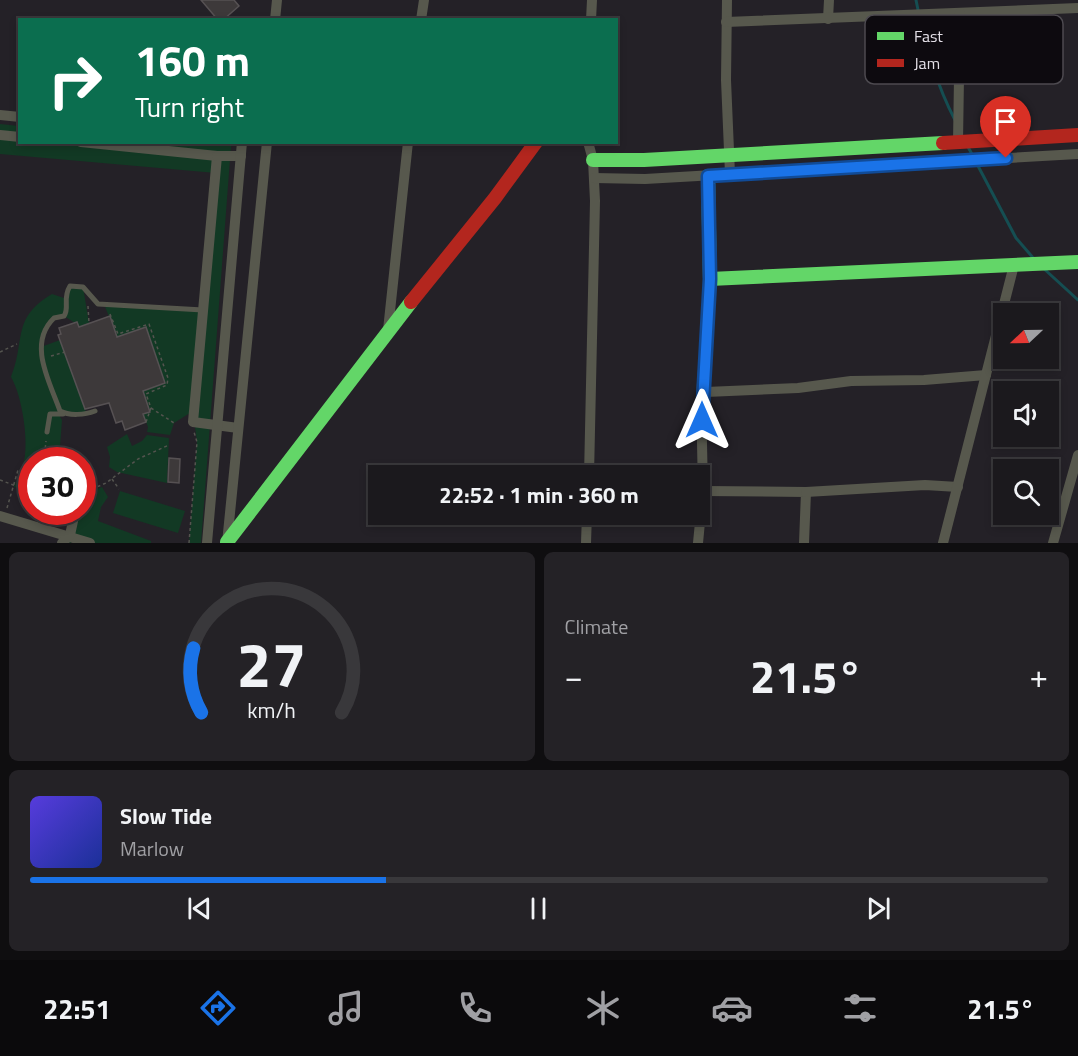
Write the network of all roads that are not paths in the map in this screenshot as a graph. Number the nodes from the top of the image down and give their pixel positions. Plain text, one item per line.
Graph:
1 (277, 0) edge
2 (424, 0) edge
3 (592, 0) edge
4 (727, 0) edge
5 (829, 0) edge
6 (1078, 8) edge
7 (960, 13) joint
8 (916, 15) edge
9 (865, 17) edge
10 (275, 18) edge
11 (421, 18) edge
12 (591, 18) edge
13 (828, 19) junction
14 (726, 22) junction
15 (959, 84) edge
16 (0, 115) edge
17 (18, 117) edge
18 (0, 135) edge
19 (1078, 135) edge
20 (18, 137) edge
21 (958, 142) junction
22 (100, 144) edge
23 (242, 144) edge
24 (267, 144) edge
25 (408, 144) edge
26 (535, 144) edge
27 (589, 144) edge
28 (729, 154) junction
29 (1078, 154) edge
30 (217, 156) junction
31 (241, 156) junction
32 (593, 160) junction
33 (730, 174) junction
34 (708, 176) junction
35 (594, 178) junction
36 (1078, 262) edge
37 (1014, 265) junction
38 (710, 279) junction
39 (203, 310) junction
40 (388, 330) junction
41 (986, 375) junction
42 (701, 396) junction
43 (95, 411) dead end
44 (63, 414) junction
45 (218, 425) junction
46 (238, 428) junction
47 (47, 432) road end
48 (1078, 455) edge
49 (589, 465) edge
50 (702, 465) edge
51 (958, 487) junction
52 (710, 491) edge
53 (806, 492) junction
54 (2, 517) edge
55 (587, 525) edge
56 (700, 525) edge
57 (66, 539) edge
58 (90, 543) edge
59 (207, 543) edge
60 (227, 543) edge
61 (586, 543) edge
62 (698, 543) edge
63 (804, 543) edge
64 (943, 543) edge
65 (1053, 543) edge

1 - 10 street
2 - 11 street
3 - 12 street
4 - 14 street
5 - 13 street
6 - 7 street
7 - 8 street
9 - 13 street
13 - 14 street
14 - 28 street
15 - 21 street
16 - 17 street
18 - 20 street
19 - 21 street
21 - 28 street
22 - 30 street
23 - 31 street
24 - 46 street
25 - 40 street
26 - 40 street
27 - 32 street
28 - 32 street
28 - 33 street
29 - 33 street
30 - 31 street
30 - 39 street
31 - 45 street
32 - 35 street
33 - 34 street
34 - 35 street
34 - 38 street
35 - 49 street
36 - 37 street
37 - 38 street
37 - 41 street
38 - 42 street
39 - 44 lane
39 - 45 street
40 - 60 street
41 - 42 street
41 - 51 street
42 - 50 street
43 - 44 lane
44 - 47 lane
45 - 46 street
45 - 59 street
46 - 60 street
48 - 65 street
51 - 53 street
51 - 64 street
52 - 53 street
53 - 63 street
54 - 57 street
55 - 61 street
56 - 62 street
57 - 58 street

